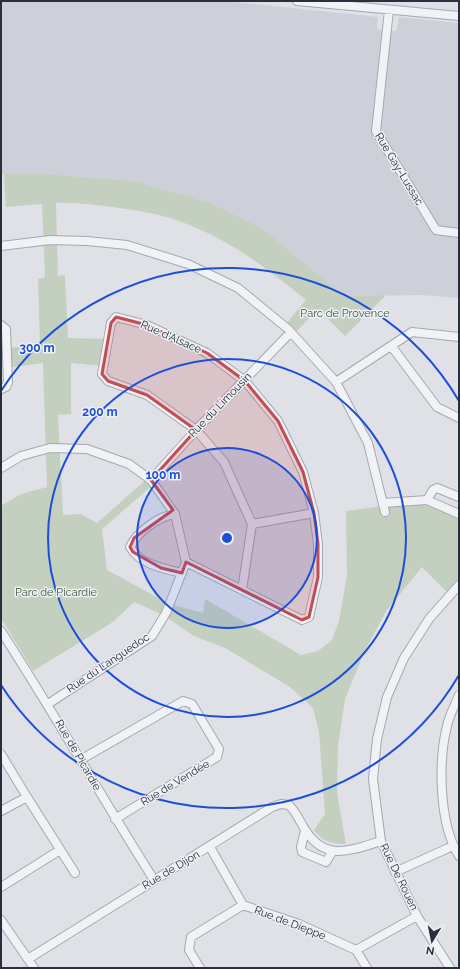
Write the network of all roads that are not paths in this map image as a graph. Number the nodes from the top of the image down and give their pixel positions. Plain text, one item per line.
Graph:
1 (297, 1) edge
2 (389, 10) junction
3 (459, 16) edge
4 (459, 233) edge
5 (1, 246) edge
6 (1, 325) edge
7 (291, 332) junction
8 (459, 337) edge
9 (392, 347) junction
10 (245, 381) junction
11 (336, 382) junction
12 (1, 389) edge
13 (459, 418) edge
14 (196, 430) junction
15 (1, 468) edge
16 (151, 480) junction
17 (459, 497) edge
18 (428, 500) junction
19 (383, 503) junction
20 (385, 512) dead end
21 (314, 513) junction
22 (175, 514) junction
23 (459, 514) edge
24 (252, 524) junction
25 (186, 562) junction
26 (182, 573) junction
27 (459, 585) edge
28 (242, 590) junction
29 (1, 632) edge
30 (459, 694) edge
31 (48, 704) junction
32 (1, 754) edge
33 (80, 760) junction
34 (27, 797) junction
35 (1, 811) edge
36 (115, 819) junction
37 (305, 831) junction
38 (380, 841) junction
39 (453, 846) junction
40 (210, 847) junction
41 (60, 850) junction
42 (332, 852) junction
43 (459, 856) edge
44 (395, 872) junction
45 (75, 874) dead end
46 (154, 880) junction
47 (1, 887) edge
48 (243, 905) junction
49 (417, 916) junction
50 (1, 920) edge
51 (356, 950) junction
52 (28, 959) junction
53 (34, 968) edge
54 (200, 968) edge
55 (367, 968) edge
56 (450, 968) edge

1 - 2 street
2 - 3 street
2 - 4 street, Rue Gay-Lussac
5 - 7 street
6 - 12 street
7 - 10 street, Rue du Limousin
7 - 11 street
8 - 9 street
9 - 11 street
9 - 13 street
10 - 14 street, Rue du Limousin
10 - 14 street, Rue d'Alsace
10 - 21 street
11 - 19 street
14 - 16 street, Rue du Limousin
14 - 24 street
15 - 16 street
16 - 22 street
17 - 18 street
18 - 19 street
18 - 23 street
19 - 20 street
21 - 24 street
21 - 28 street
22 - 25 street
22 - 26 street
24 - 28 street
25 - 26 street, Rue du Languedoc
25 - 28 street
26 - 31 street, Rue du Languedoc
27 - 38 street, Rue De Rouen
29 - 31 street, Rue de Picardie
30 - 39 street
31 - 33 street, Rue de Picardie
32 - 34 street
33 - 36 street, Rue de Picardie
33 - 36 street, Rue de Vendée
34 - 35 street
34 - 41 street
36 - 46 street, Rue de Picardie
37 - 40 street, Rue de Dijon
37 - 42 street, Rue de Dijon
37 - 42 street
38 - 42 street
38 - 44 street, Rue De Rouen
39 - 43 street
39 - 44 street
40 - 46 street, Rue de Dijon
40 - 48 street, Rue de Dieppe
41 - 45 street
41 - 47 street
44 - 49 street, Rue De Rouen
46 - 52 street, Rue de Dijon
48 - 51 street, Rue de Dieppe
48 - 54 street
49 - 51 street
49 - 56 street, Rue De Rouen
50 - 52 street
51 - 55 street
52 - 53 street

